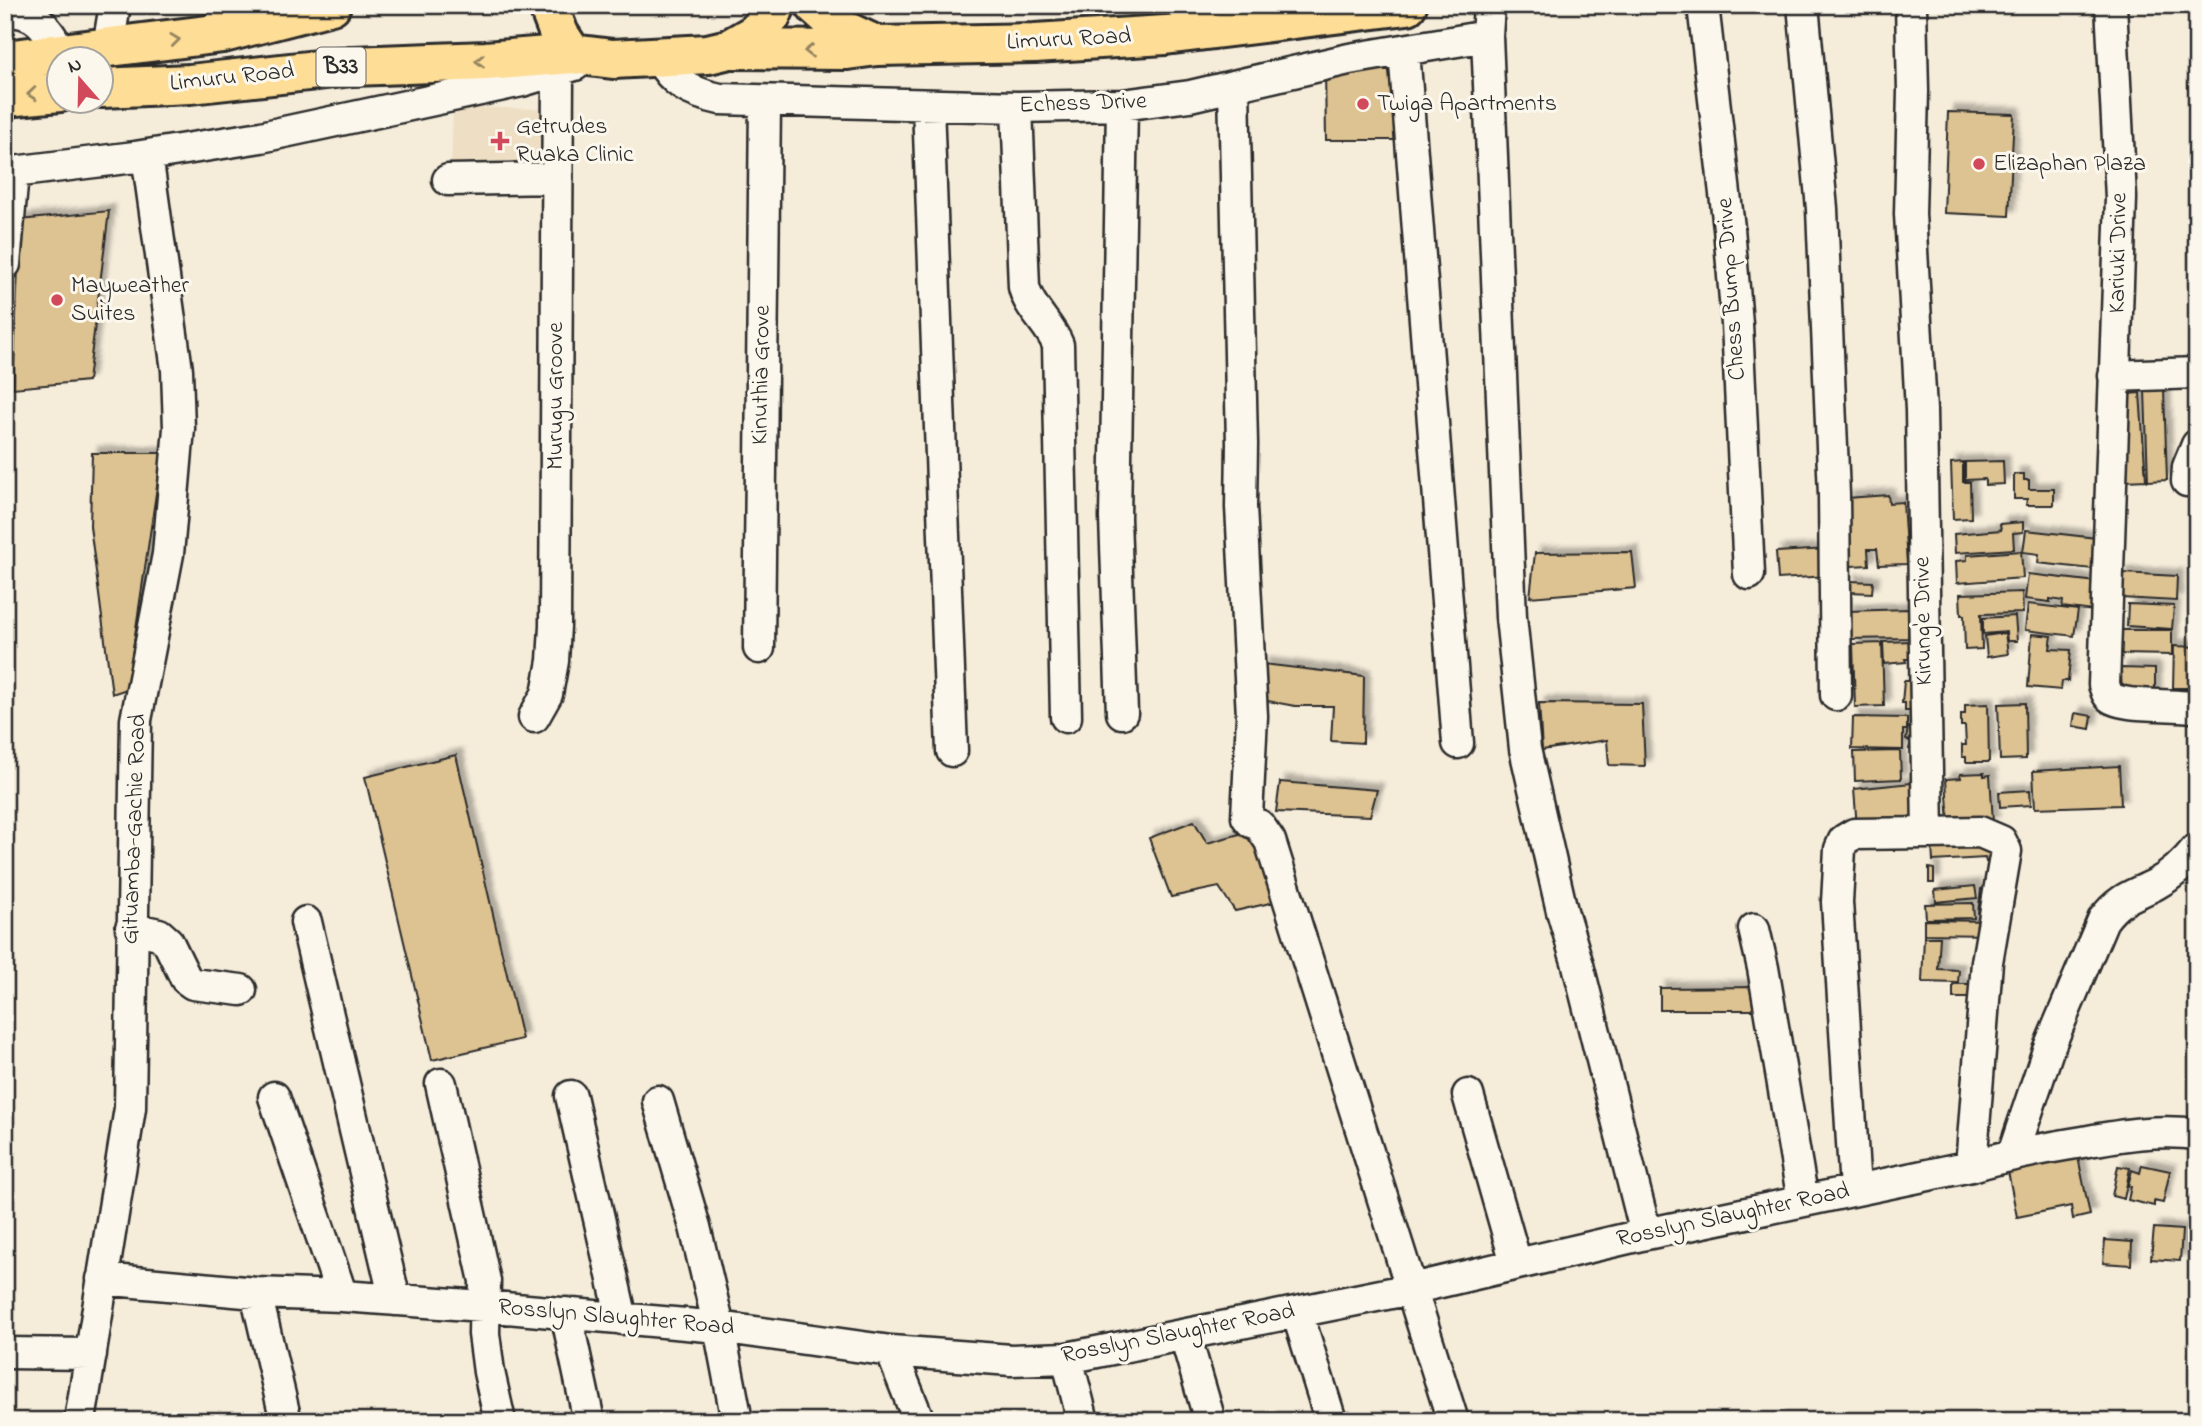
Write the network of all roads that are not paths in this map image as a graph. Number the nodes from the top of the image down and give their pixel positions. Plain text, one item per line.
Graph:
1 (115, 5) edge
2 (331, 5) edge
3 (548, 5) edge
4 (776, 5) edge
5 (815, 5) edge
6 (1407, 5) edge
7 (1489, 5) edge
8 (1703, 5) edge
9 (1803, 5) edge
10 (1910, 5) edge
11 (2111, 5) edge
12 (6, 9) edge
13 (1318, 11) edge
14 (1229, 17) edge
15 (223, 19) edge
16 (1488, 36) junction
17 (57, 46) edge
18 (108, 46) edge
19 (112, 46) edge
20 (877, 46) junction
21 (729, 49) junction
22 (1404, 51) junction
23 (46, 56) edge
24 (659, 58) junction
25 (5, 60) edge
26 (576, 61) junction
27 (116, 87) edge
28 (1234, 87) junction
29 (46, 93) edge
30 (5, 97) edge
31 (765, 102) junction
32 (928, 105) junction
33 (1122, 105) junction
34 (1017, 107) junction
35 (147, 155) junction
36 (9, 173) edge
37 (557, 177) junction
38 (448, 180) dead end
39 (5, 264) edge
40 (2197, 373) edge
41 (2114, 376) junction
42 (2197, 445) edge
43 (2187, 481) dead end
44 (1749, 574) dead end
45 (759, 648) dead end
46 (1836, 695) dead end
47 (2197, 708) edge
48 (1122, 713) dead end
49 (1066, 717) dead end
50 (534, 718) dead end
51 (1458, 743) dead end
52 (952, 751) dead end
53 (1928, 833) junction
54 (2197, 848) edge
55 (306, 922) dead end
56 (131, 928) junction
57 (1754, 929) dead end
58 (242, 990) dead end
59 (441, 1084) dead end
60 (1468, 1095) dead end
61 (571, 1096) dead end
62 (274, 1097) dead end
63 (658, 1101) dead end
64 (2197, 1134) edge
65 (2013, 1154) junction
66 (1971, 1166) junction
67 (1855, 1190) junction
68 (1803, 1201) junction
69 (1646, 1234) junction
70 (1516, 1263) junction
71 (102, 1279) junction
72 (1411, 1289) junction
73 (256, 1293) junction
74 (342, 1296) junction
75 (395, 1300) junction
76 (483, 1306) junction
77 (1297, 1312) junction
78 (566, 1313) junction
79 (622, 1319) junction
80 (719, 1326) junction
81 (1185, 1335) junction
82 (891, 1351) junction
83 (5, 1353) edge
84 (91, 1354) junction
85 (1068, 1358) junction
86 (80, 1421) edge
87 (286, 1421) edge
88 (500, 1421) edge
89 (589, 1421) edge
90 (737, 1421) edge
91 (919, 1421) edge
92 (1083, 1421) edge
93 (1210, 1421) edge
94 (1331, 1421) edge
95 (1453, 1421) edge

1 - 18 street
2 - 15 main road
3 - 26 main road
4 - 21 main road
5 - 20 main road
6 - 13 main road, Limuru Road
7 - 16 street
8 - 44 street, Chess Bump Drive
9 - 46 street
10 - 53 street, Kirung'e Drive
11 - 41 street, Kariuki Drive
12 - 17 street
13 - 14 main road, Limuru Road
14 - 20 main road, Limuru Road
19 -> 15 main road
16 - 22 street, Echess Drive
16 - 69 street
20 -> 21 main road, Limuru Road
21 - 24 main road, Limuru Road
22 - 28 street, Echess Drive
22 - 51 street
23 - 25 main road
24 - 26 main road, Limuru Road
24 - 31 street, Echess Drive
26 -> 27 main road, Limuru Road / B33
26 - 35 street
26 - 37 street, Murugu Groove
28 - 33 street, Echess Drive
28 - 72 street
29 -> 30 main road
31 - 32 street, Echess Drive
31 - 45 street, Kinuthia Grove
32 - 34 street, Echess Drive
32 - 52 street
33 - 34 street, Echess Drive
33 - 48 street
34 - 49 street
35 - 36 street
35 - 56 street, Gituamba-Gachie Road
36 - 39 street
37 - 38 street
37 - 50 street, Murugu Groove
40 - 41 street
41 - 47 street, Kariuki Drive
42 - 43 street
53 - 66 street
53 - 67 street
54 - 65 street
55 - 75 street
56 - 58 street
56 - 71 street, Gituamba-Gachie Road
57 - 68 street
59 - 76 street
60 - 70 street
61 - 79 street
62 - 74 street
63 - 80 street
64 - 65 street, Rosslyn Slaughter Road
65 - 66 street, Rosslyn Slaughter Road
66 - 67 street, Rosslyn Slaughter Road
67 - 68 street, Rosslyn Slaughter Road
68 - 69 street, Rosslyn Slaughter Road
69 - 70 street, Rosslyn Slaughter Road
70 - 72 street, Rosslyn Slaughter Road
71 - 73 street, Rosslyn Slaughter Road
71 - 84 street, Gituamba-Gachie Road
72 - 77 street, Rosslyn Slaughter Road
72 - 95 street
73 - 74 street, Rosslyn Slaughter Road
73 - 87 street
74 - 75 street, Rosslyn Slaughter Road
75 - 76 street, Rosslyn Slaughter Road
76 - 78 street, Rosslyn Slaughter Road
76 - 88 street
77 - 81 street, Rosslyn Slaughter Road
77 - 94 street
78 - 79 street, Rosslyn Slaughter Road
78 - 89 street
79 - 80 street, Rosslyn Slaughter Road
80 - 82 street, Rosslyn Slaughter Road
80 - 90 street
81 - 85 street, Rosslyn Slaughter Road
81 - 93 street
82 - 85 street, Rosslyn Slaughter Road
82 - 91 street
83 - 84 street
84 - 86 street, Gituamba-Gachie Road
85 - 92 street

